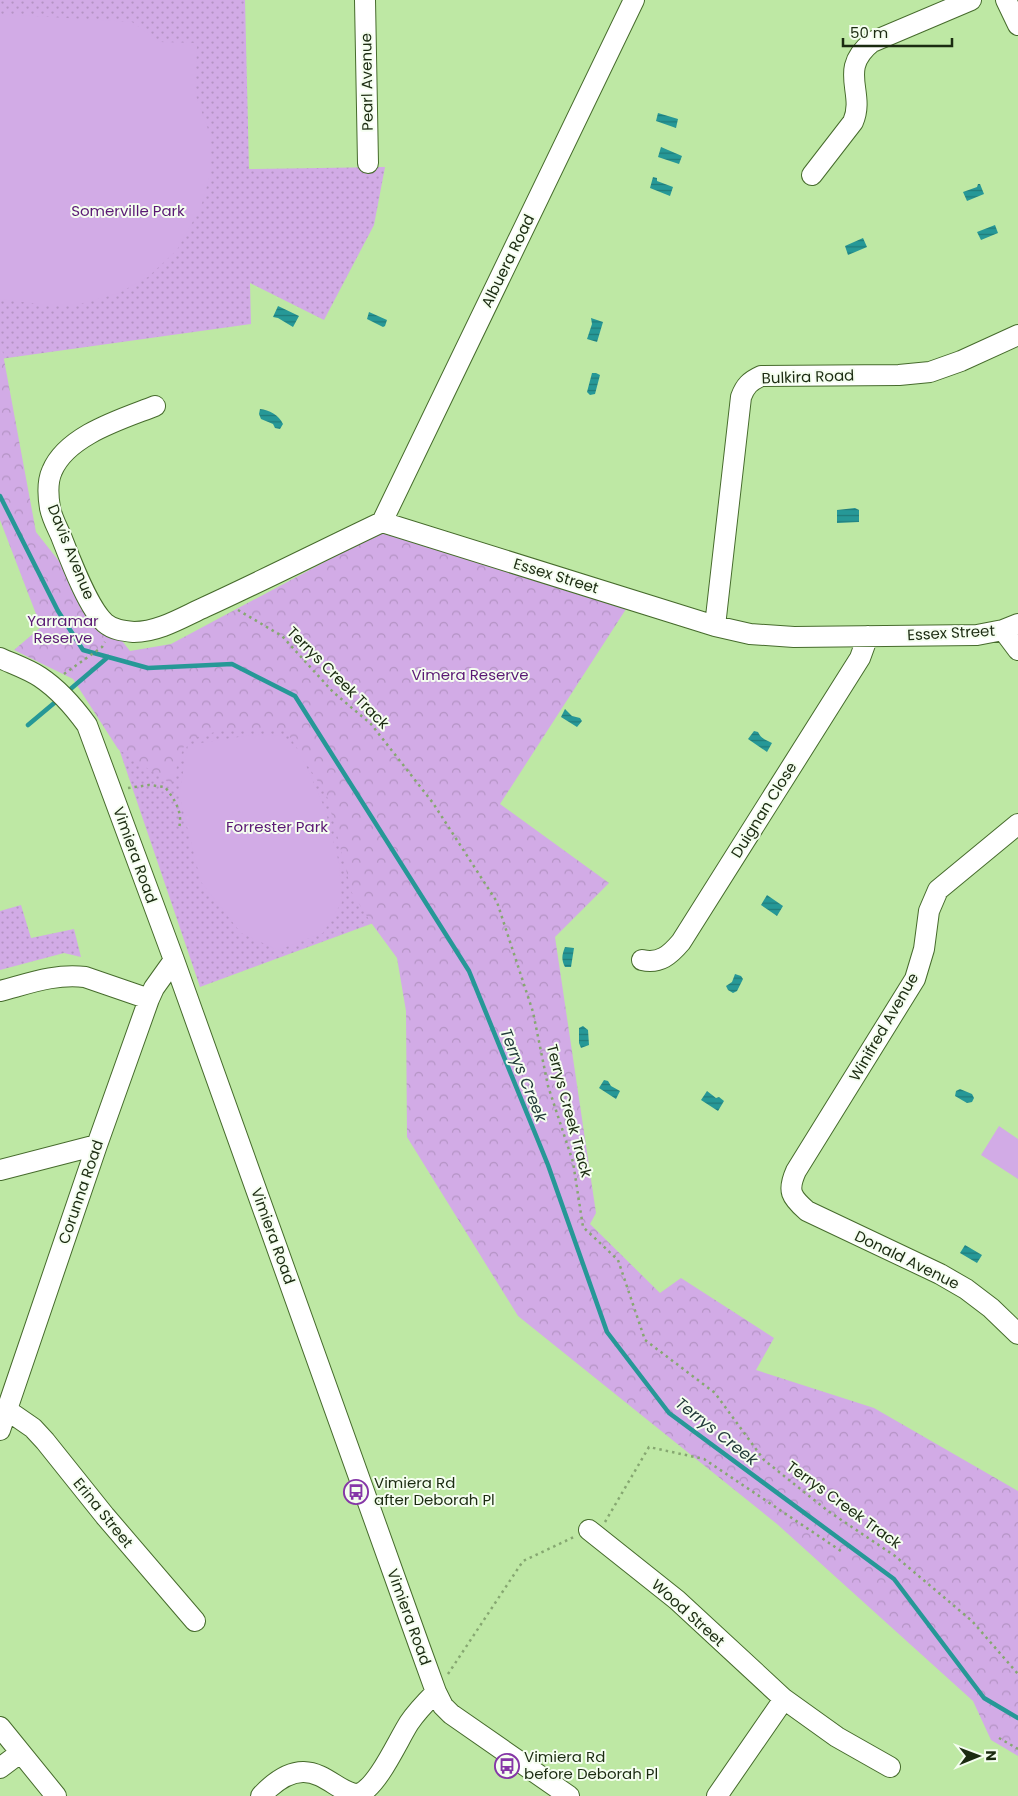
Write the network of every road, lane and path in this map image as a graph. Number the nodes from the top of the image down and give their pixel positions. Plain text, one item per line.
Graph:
1 (365, 0) edge
2 (634, 0) edge
3 (970, 0) edge
4 (1006, 0) edge
5 (1018, 25) edge
6 (368, 163) dead end
7 (812, 175) dead end
8 (1018, 335) edge
9 (155, 406) dead end
10 (382, 522) junction
11 (228, 596) junction
12 (715, 626) junction
13 (1010, 627) edge
14 (868, 636) junction
15 (102, 647) dead end
16 (1018, 650) edge
17 (0, 658) edge
18 (50, 684) junction
19 (111, 790) junction
20 (1018, 824) edge
21 (179, 828) dead end
22 (174, 960) junction
23 (642, 960) dead end
24 (0, 991) edge
25 (150, 999) junction
26 (97, 1145) junction
27 (0, 1170) edge
28 (792, 1194) joint
29 (1018, 1334) edge
30 (7, 1410) junction
31 (0, 1430) edge
32 (592, 1533) junction
33 (840, 1552) dead end
34 (194, 1621) dead end
35 (1018, 1674) edge
36 (436, 1692) junction
37 (784, 1700) junction
38 (0, 1727) edge
39 (999, 1738) dead end
40 (1018, 1749) edge
41 (20, 1752) junction
42 (890, 1766) dead end
43 (0, 1768) edge
44 (343, 1795) edge
45 (56, 1796) edge
46 (261, 1796) edge
47 (569, 1796) edge
48 (717, 1796) edge

1 - 6 street, Pearl Avenue
2 - 10 street, Albuera Road
3 - 7 street
4 - 5 street
8 - 12 street, Bulkira Road
9 - 11 street, Davis Avenue
10 - 11 street
10 - 12 street, Essex Street
11 - 35 path, Terrys Creek Track
12 - 14 street, Essex Street
13 - 14 street, Essex Street
13 - 16 street
14 - 23 street, Duignan Close
15 - 18 path
17 - 18 street, Vimiera Road
18 - 19 street, Vimiera Road
19 - 21 path
19 - 22 street, Vimiera Road
20 - 28 street, Winifred Avenue
22 - 25 street, Corunna Road
22 - 36 street, Vimiera Road
24 - 25 street
25 - 26 street, Corunna Road
26 - 27 street
26 - 30 street, Corunna Road
28 - 29 street, Donald Avenue
30 - 31 street, Corunna Road
30 - 34 street, Erina Street
32 - 33 path
32 - 36 path
32 - 37 street, Wood Street
36 - 44 street
36 - 47 street, Vimiera Road
37 - 42 street, Wood Street
37 - 48 street
38 - 41 street
39 - 40 path
41 - 43 street
41 - 45 street
44 - 46 street

